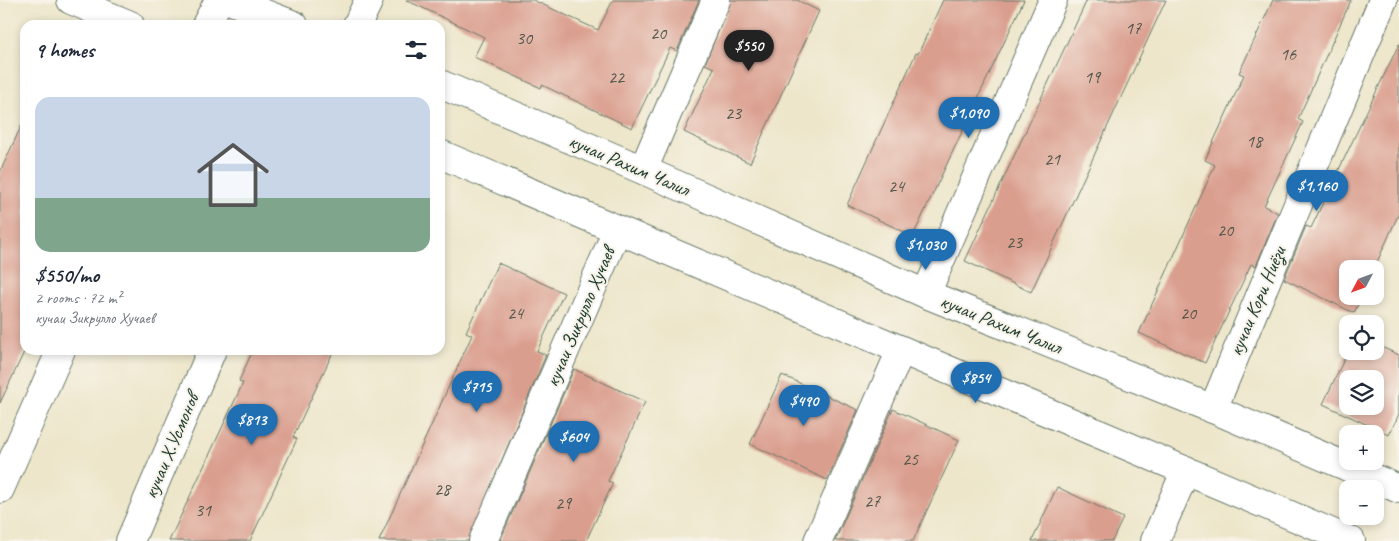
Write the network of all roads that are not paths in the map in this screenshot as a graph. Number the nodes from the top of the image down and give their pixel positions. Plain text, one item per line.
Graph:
1 (71, 0) edge
2 (218, 0) edge
3 (229, 0) edge
4 (369, 0) edge
5 (716, 0) edge
6 (1053, 0) edge
7 (1383, 0) edge
8 (118, 20) edge
9 (208, 20) edge
10 (281, 20) edge
11 (359, 20) edge
12 (445, 86) edge
13 (445, 156) edge
14 (643, 170) junction
15 (617, 230) junction
16 (926, 294) junction
17 (901, 350) junction
18 (59, 355) edge
19 (210, 355) edge
20 (1213, 409) junction
21 (1186, 470) junction
22 (0, 489) edge
23 (1399, 489) edge
24 (130, 541) edge
25 (483, 541) edge
26 (818, 541) edge
27 (1155, 541) edge
28 (1351, 541) edge

1 - 8 main road
2 - 9 main road
3 - 10 main road
4 - 11 main road
5 - 14 main road
6 - 16 main road
7 - 20 main road, кучаи Кори Ниёзи
12 - 14 main road, кучаи Рахим Чалил
13 - 15 main road
14 - 16 main road, кучаи Рахим Чалил
15 - 17 main road
15 - 25 main road, кучаи Зикрулло Хучаев
16 - 20 main road, кучаи Рахим Чалил
17 - 21 main road
17 - 26 main road
18 - 22 main road
19 - 24 main road, кучаи Х.Усмонов
20 - 23 main road, кучаи Рахим Чалил
21 - 27 main road
21 - 28 main road

